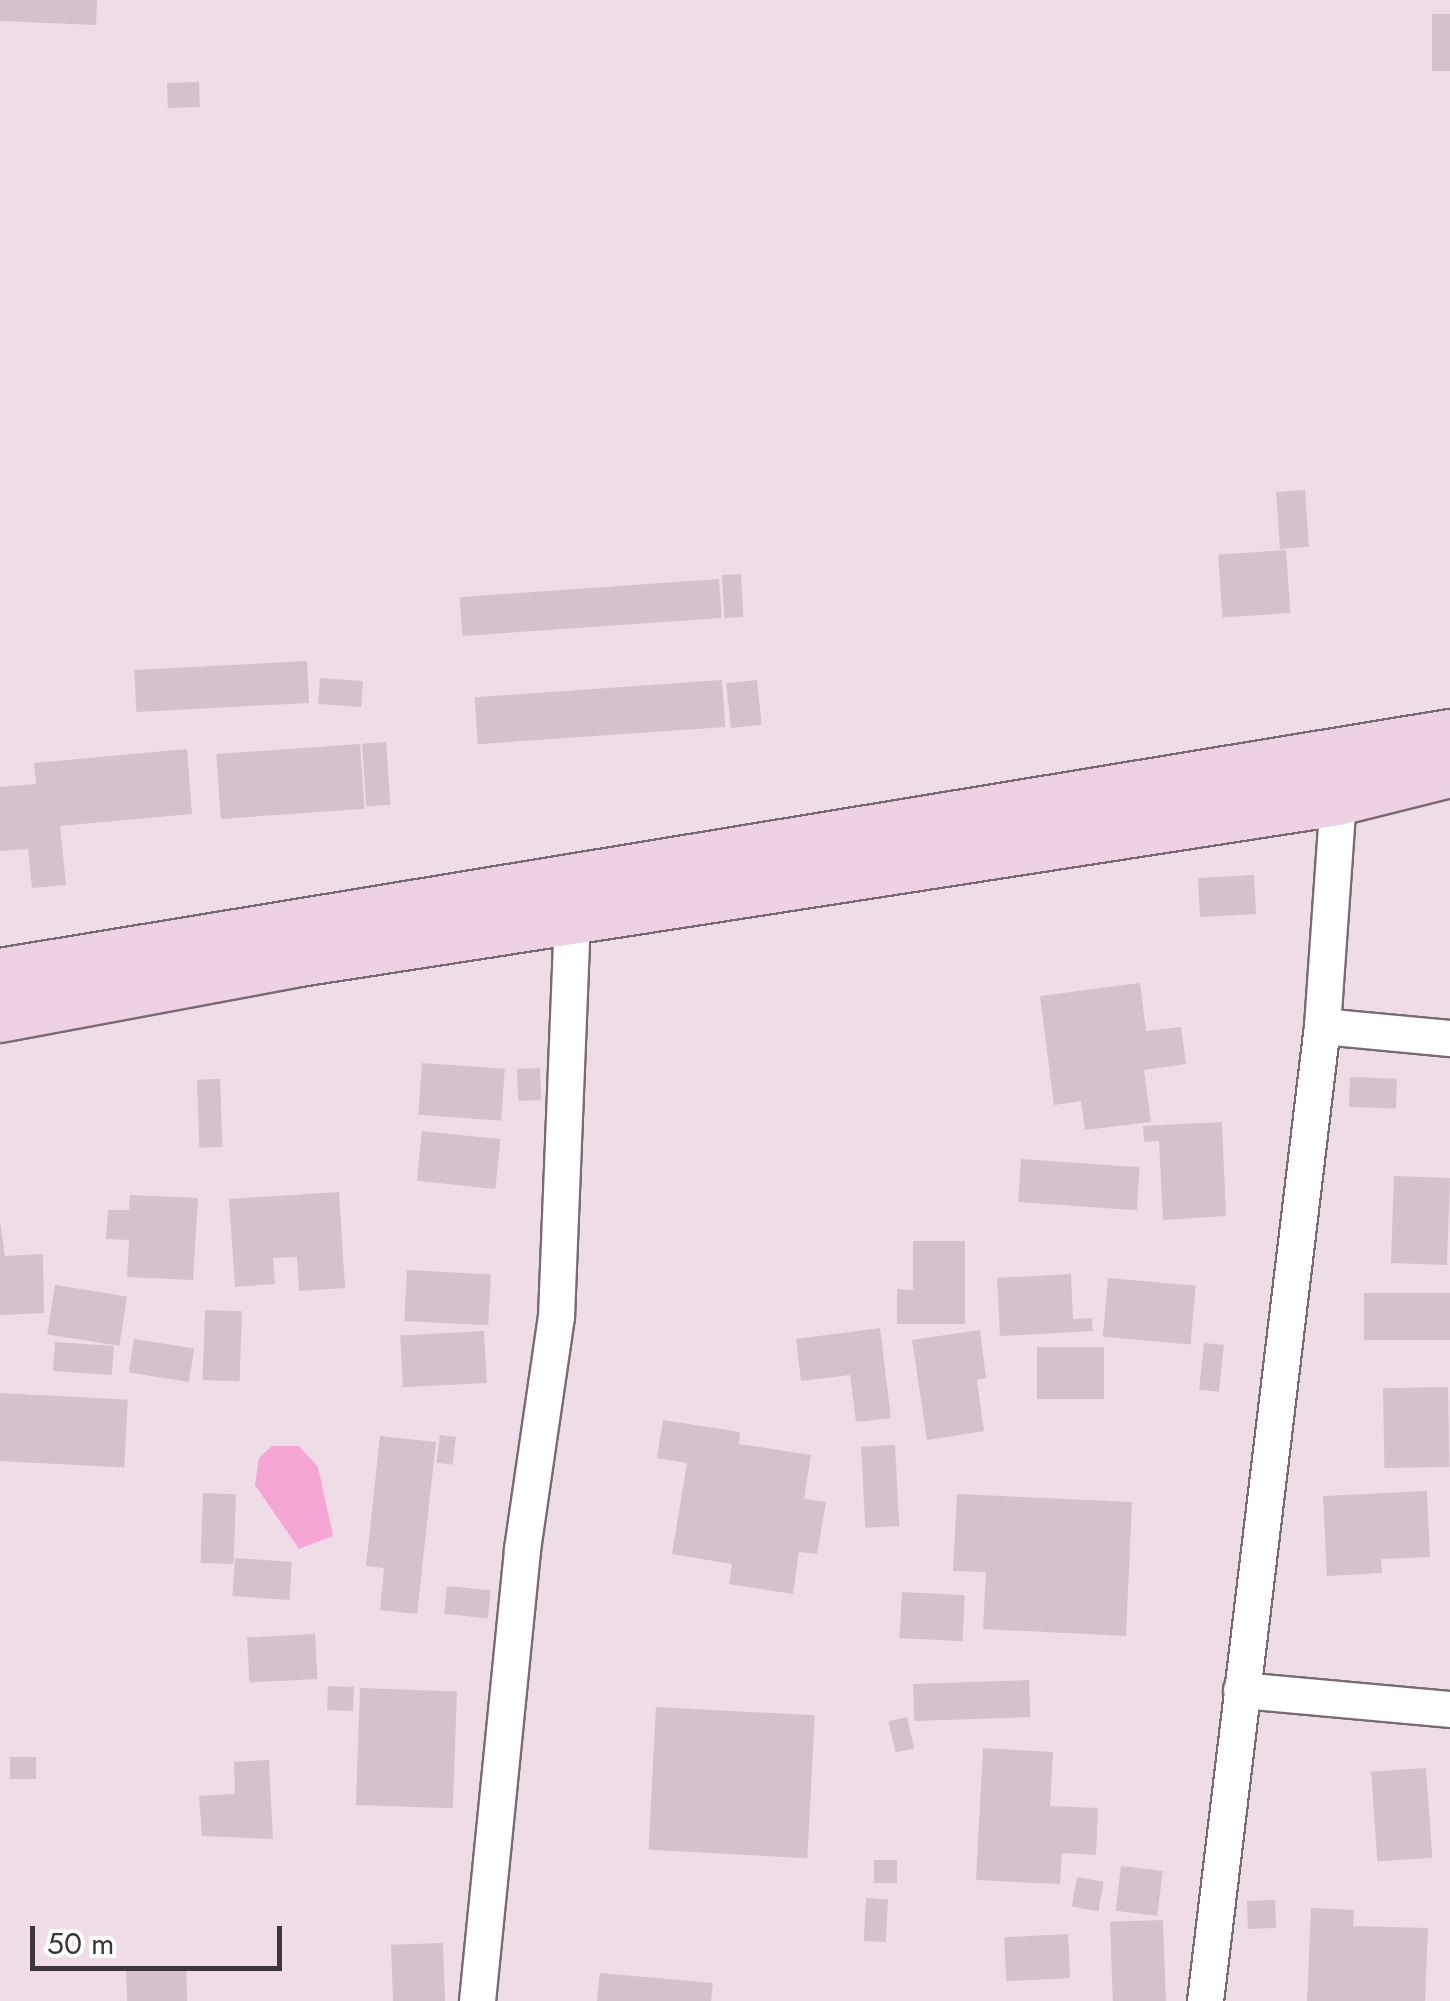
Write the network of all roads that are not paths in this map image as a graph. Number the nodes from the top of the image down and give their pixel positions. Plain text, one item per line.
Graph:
1 (1450, 734) edge
2 (1298, 763) junction
3 (1450, 772) edge
4 (1338, 800) junction
5 (572, 917) junction
6 (0, 974) edge
7 (0, 1016) edge
8 (1322, 1026) junction
9 (1450, 1038) edge
10 (1241, 1690) junction
11 (1450, 1708) edge
12 (477, 2001) edge
13 (1205, 2001) edge

1 - 2 street
2 - 4 street
2 - 6 street
3 - 4 street
4 - 5 street
4 - 8 street
5 - 7 street
5 - 12 street
8 - 9 street
8 - 10 street
10 - 11 street
10 - 13 street

